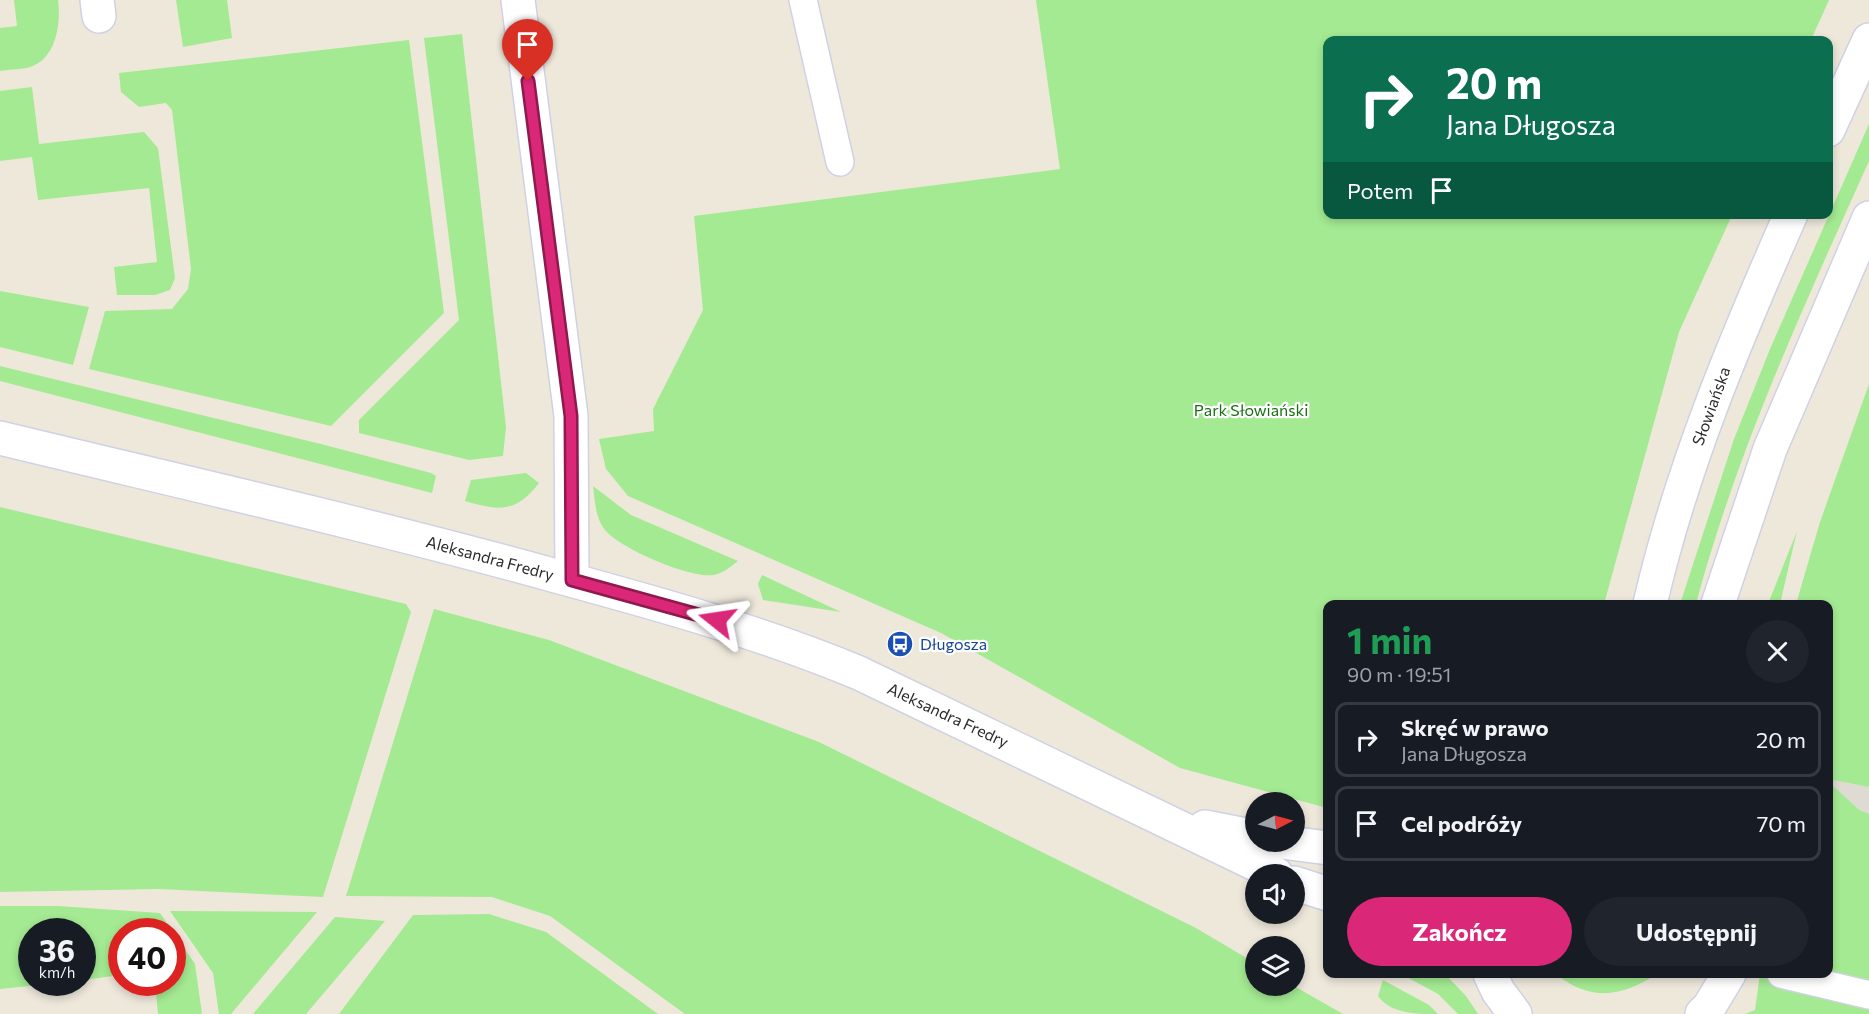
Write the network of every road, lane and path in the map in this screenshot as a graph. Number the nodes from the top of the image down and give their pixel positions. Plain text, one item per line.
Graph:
1 (518, 0) edge
2 (803, 0) edge
3 (1869, 39) edge
4 (1833, 119) edge
5 (840, 162) dead end
6 (1869, 218) edge
7 (1789, 219) edge
8 (0, 438) edge
9 (572, 580) junction
10 (1651, 600) edge
11 (1719, 600) edge
12 (1159, 817) junction
13 (1245, 835) edge
14 (1305, 845) edge
15 (1323, 847) edge
16 (1255, 864) edge
17 (1305, 887) edge
18 (1323, 892) edge
19 (1492, 978) edge
20 (1727, 978) edge
21 (1797, 978) edge
22 (1869, 995) edge
23 (1515, 1014) edge
24 (1702, 1014) edge

1 - 9 street
2 - 5 lane
3 - 4 street
6 - 11 street
7 - 10 street, Słowiańska
8 - 9 street, Aleksandra Fredry
9 - 12 street, Aleksandra Fredry
12 - 13 street, Aleksandra Fredry
12 - 16 street, Aleksandra Fredry
14 - 15 street
17 - 18 street
19 - 23 street
20 - 24 street
21 - 22 lane

